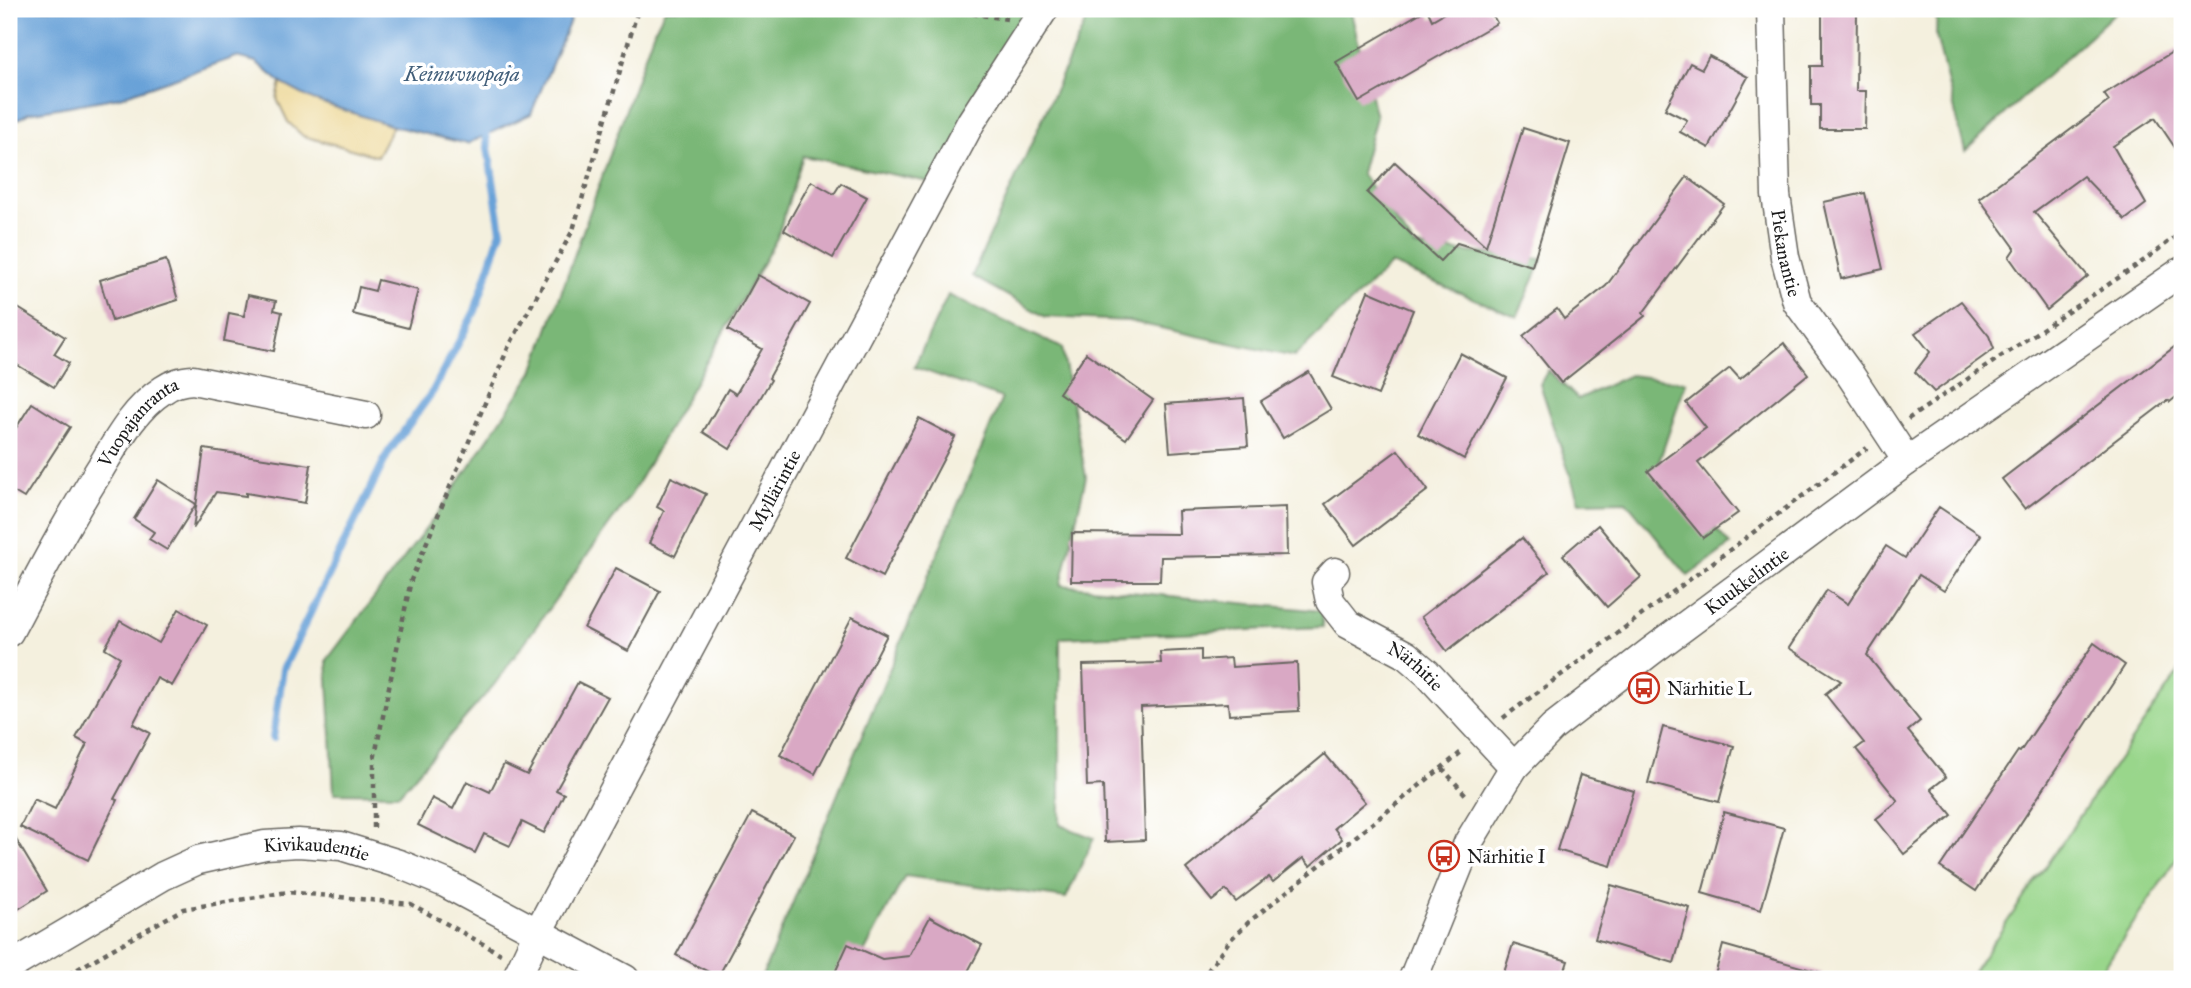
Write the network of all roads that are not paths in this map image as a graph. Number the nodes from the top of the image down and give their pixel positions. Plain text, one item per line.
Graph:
1 (1771, 9) edge
2 (1038, 17) edge
3 (2182, 271) edge
4 (366, 415) dead end
5 (1907, 461) junction
6 (1335, 572) dead end
7 (9, 632) edge
8 (1514, 767) junction
9 (538, 932) junction
10 (9, 967) edge
11 (519, 973) edge
12 (625, 979) edge
13 (1413, 979) edge

1 - 5 street, Piekanantie
2 - 9 street, Myllärintie
3 - 5 street, Kuukkelintie
4 - 7 street, Vuopajanranta
5 - 8 street, Kuukkelintie
6 - 8 street, Närhitie
8 - 13 street, Kuukkelintie
9 - 10 street, Kivikaudentie
9 - 11 street, Myllärintie
9 - 12 street, Kivikaudentie

